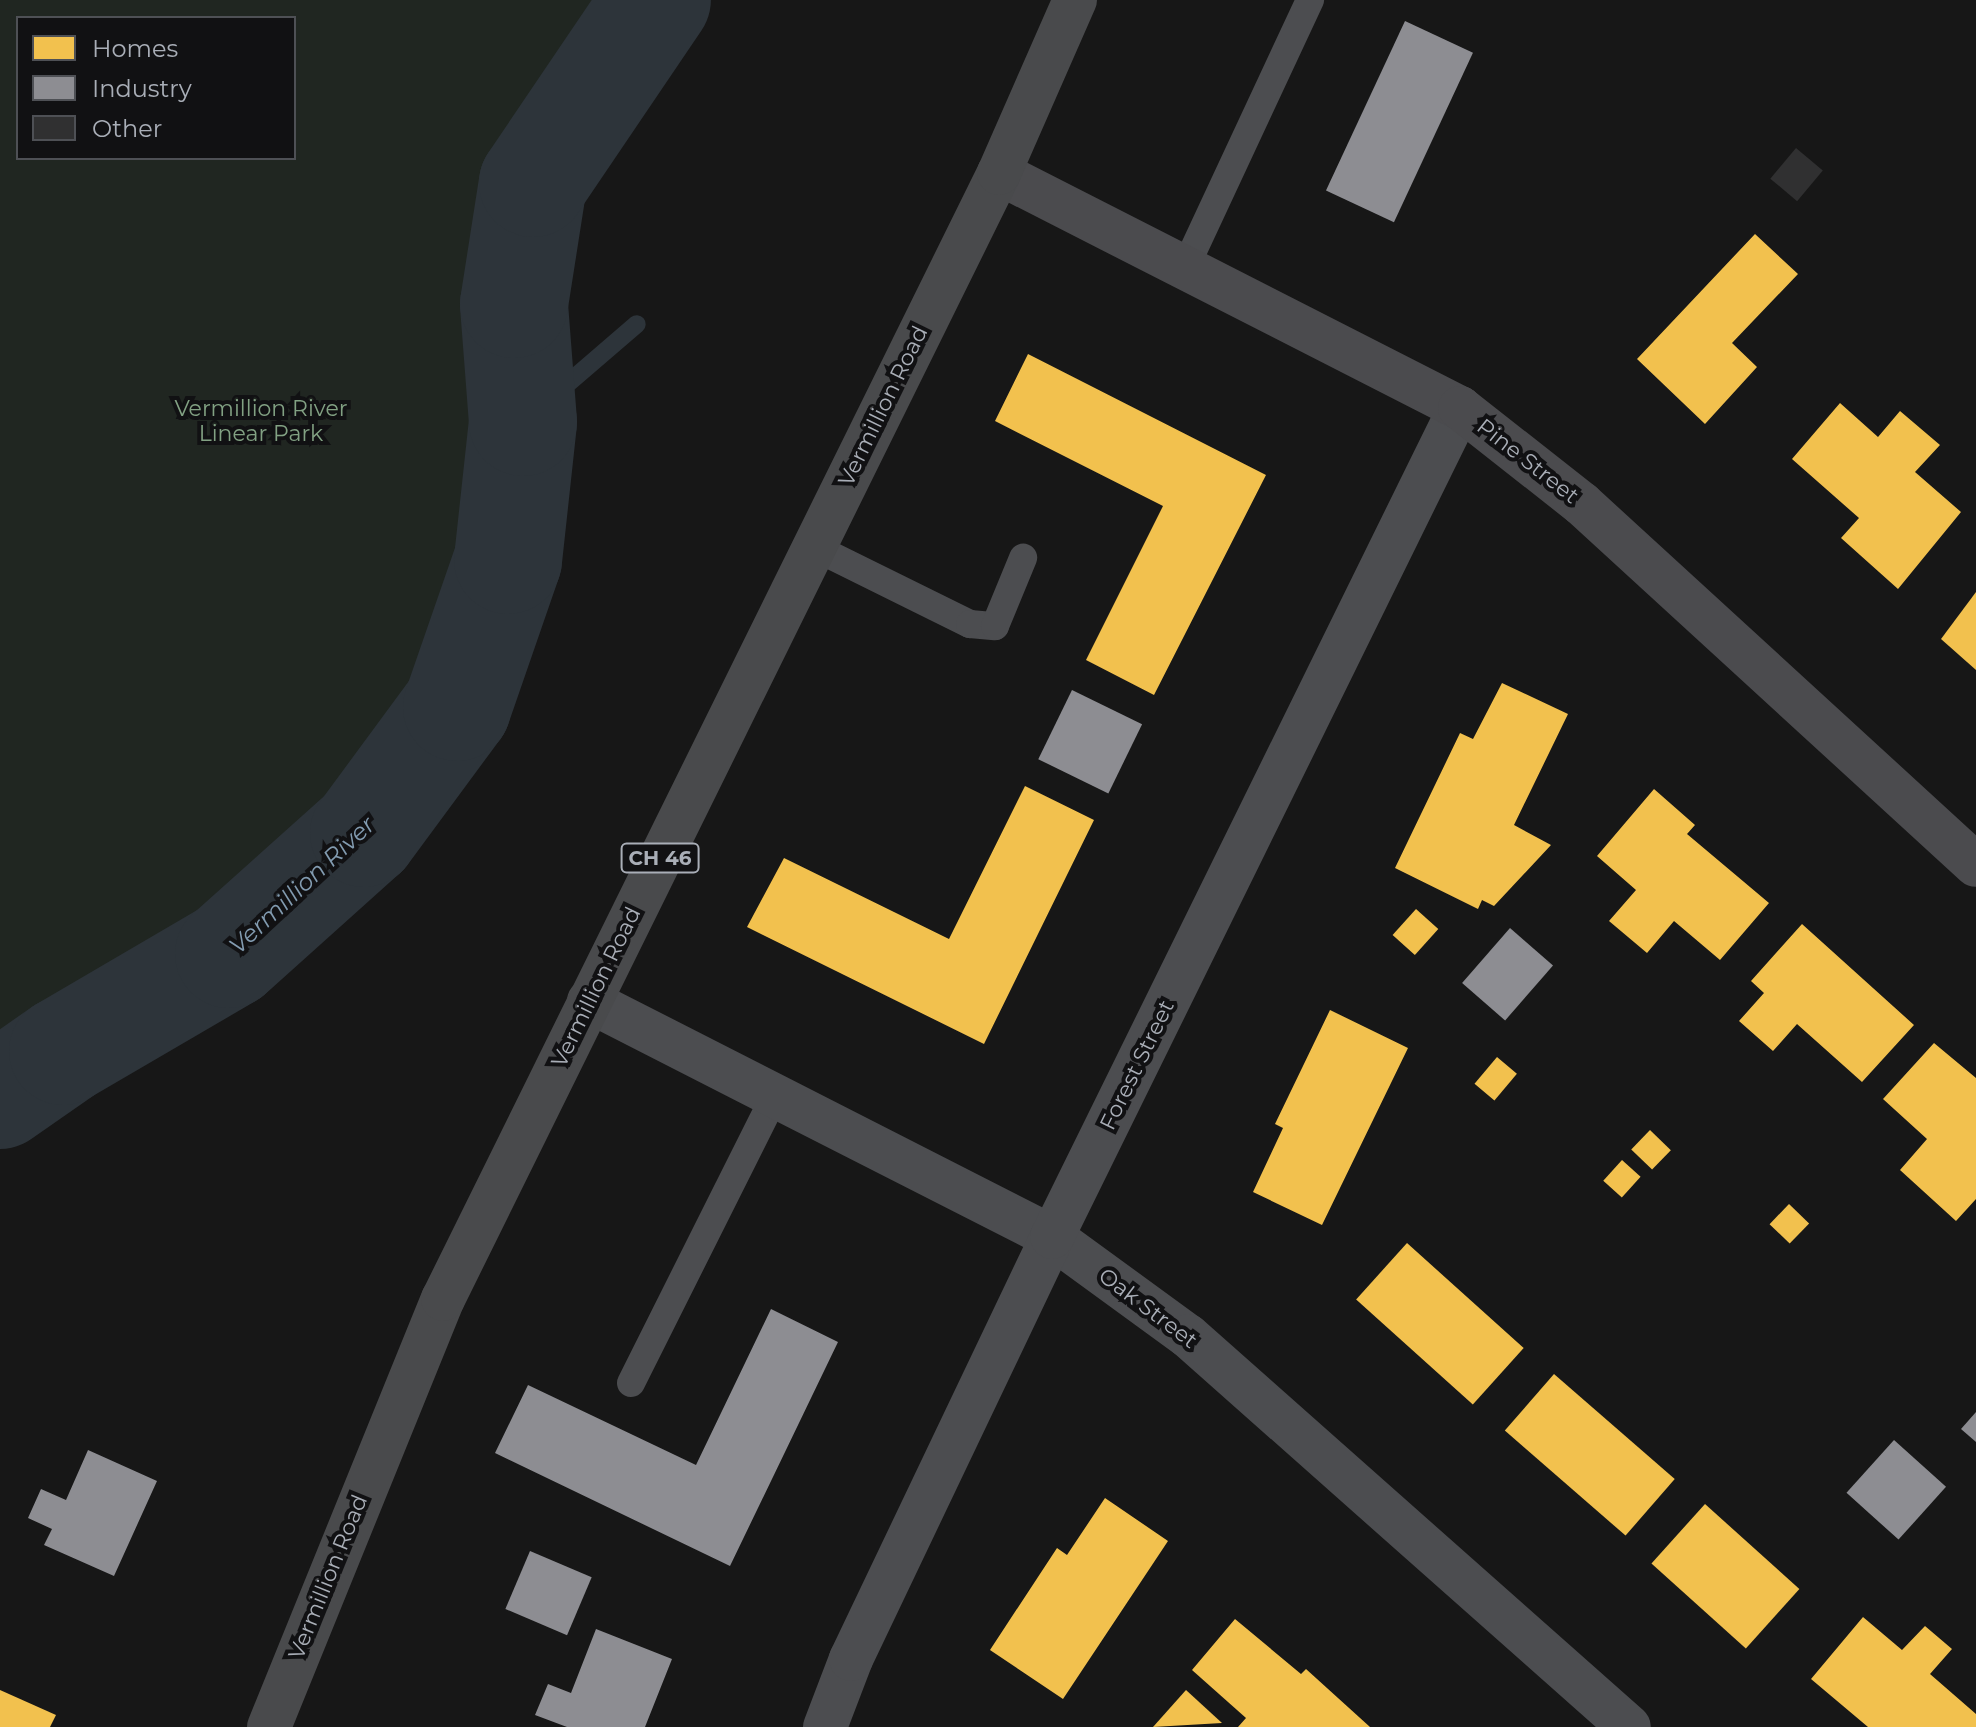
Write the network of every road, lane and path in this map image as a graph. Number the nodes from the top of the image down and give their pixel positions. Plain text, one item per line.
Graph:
1 (1075, 0) edge
2 (1310, 0) edge
3 (999, 173) junction
4 (1185, 268) junction
5 (1460, 408) junction
6 (814, 547) junction
7 (1023, 558) dead end
8 (1976, 865) edge
9 (589, 1001) junction
10 (775, 1096) junction
11 (1052, 1237) junction
12 (631, 1383) dead end
13 (269, 1727) edge
14 (825, 1727) edge
15 (1629, 1727) edge

1 - 3 main road, Vermillion Road / CH 46
2 - 4 lane
3 - 4 street, Pine Street
3 - 6 main road, Vermillion Road / CH 46
4 - 5 street, Pine Street
5 - 8 street, Pine Street
5 - 11 street, Forest Street
6 - 7 lane
6 - 9 main road, Vermillion Road / CH 46
9 - 10 street, Oak Street
9 - 13 main road, Vermillion Road / CH 46
10 - 11 street, Oak Street
10 - 12 lane
11 - 14 street, Forest Street
11 - 15 street, Oak Street

